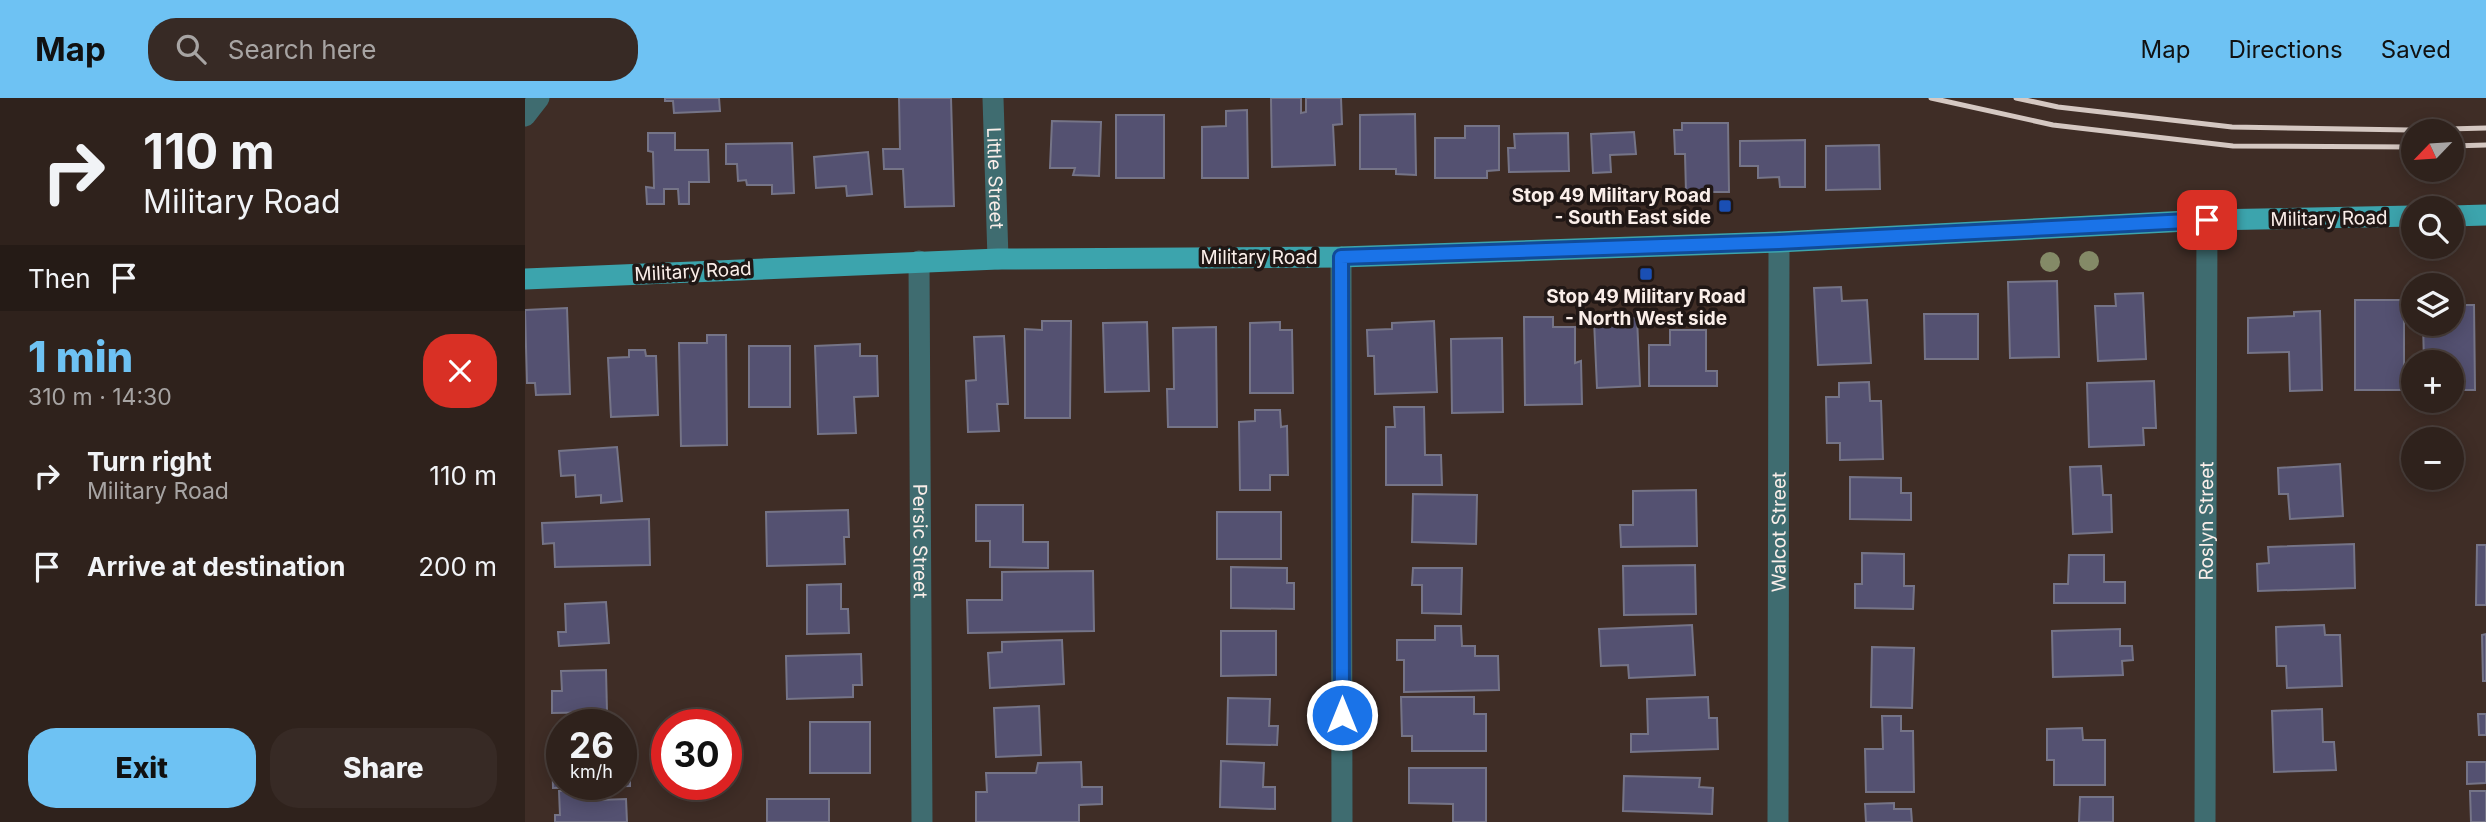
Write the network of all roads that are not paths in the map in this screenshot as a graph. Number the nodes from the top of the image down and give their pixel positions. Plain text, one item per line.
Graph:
1 (540, 98) edge
2 (993, 98) edge
3 (525, 116) edge
4 (2486, 215) edge
5 (2401, 216) edge
6 (2464, 216) edge
7 (2207, 220) junction
8 (1779, 242) junction
9 (1341, 257) junction
10 (998, 259) junction
11 (919, 261) junction
12 (525, 279) edge
13 (922, 822) edge
14 (1342, 822) edge
15 (1778, 822) edge
16 (2205, 822) edge

1 - 3 street
2 - 10 street, Little Street
4 - 6 main road
5 - 7 main road, Military Road
7 - 8 main road, Military Road
7 - 16 street, Roslyn Street
8 - 9 main road, Military Road
8 - 15 street, Walcot Street
9 - 10 main road, Military Road
9 - 14 street
10 - 11 main road, Military Road
11 - 12 main road, Military Road
11 - 13 street, Persic Street

